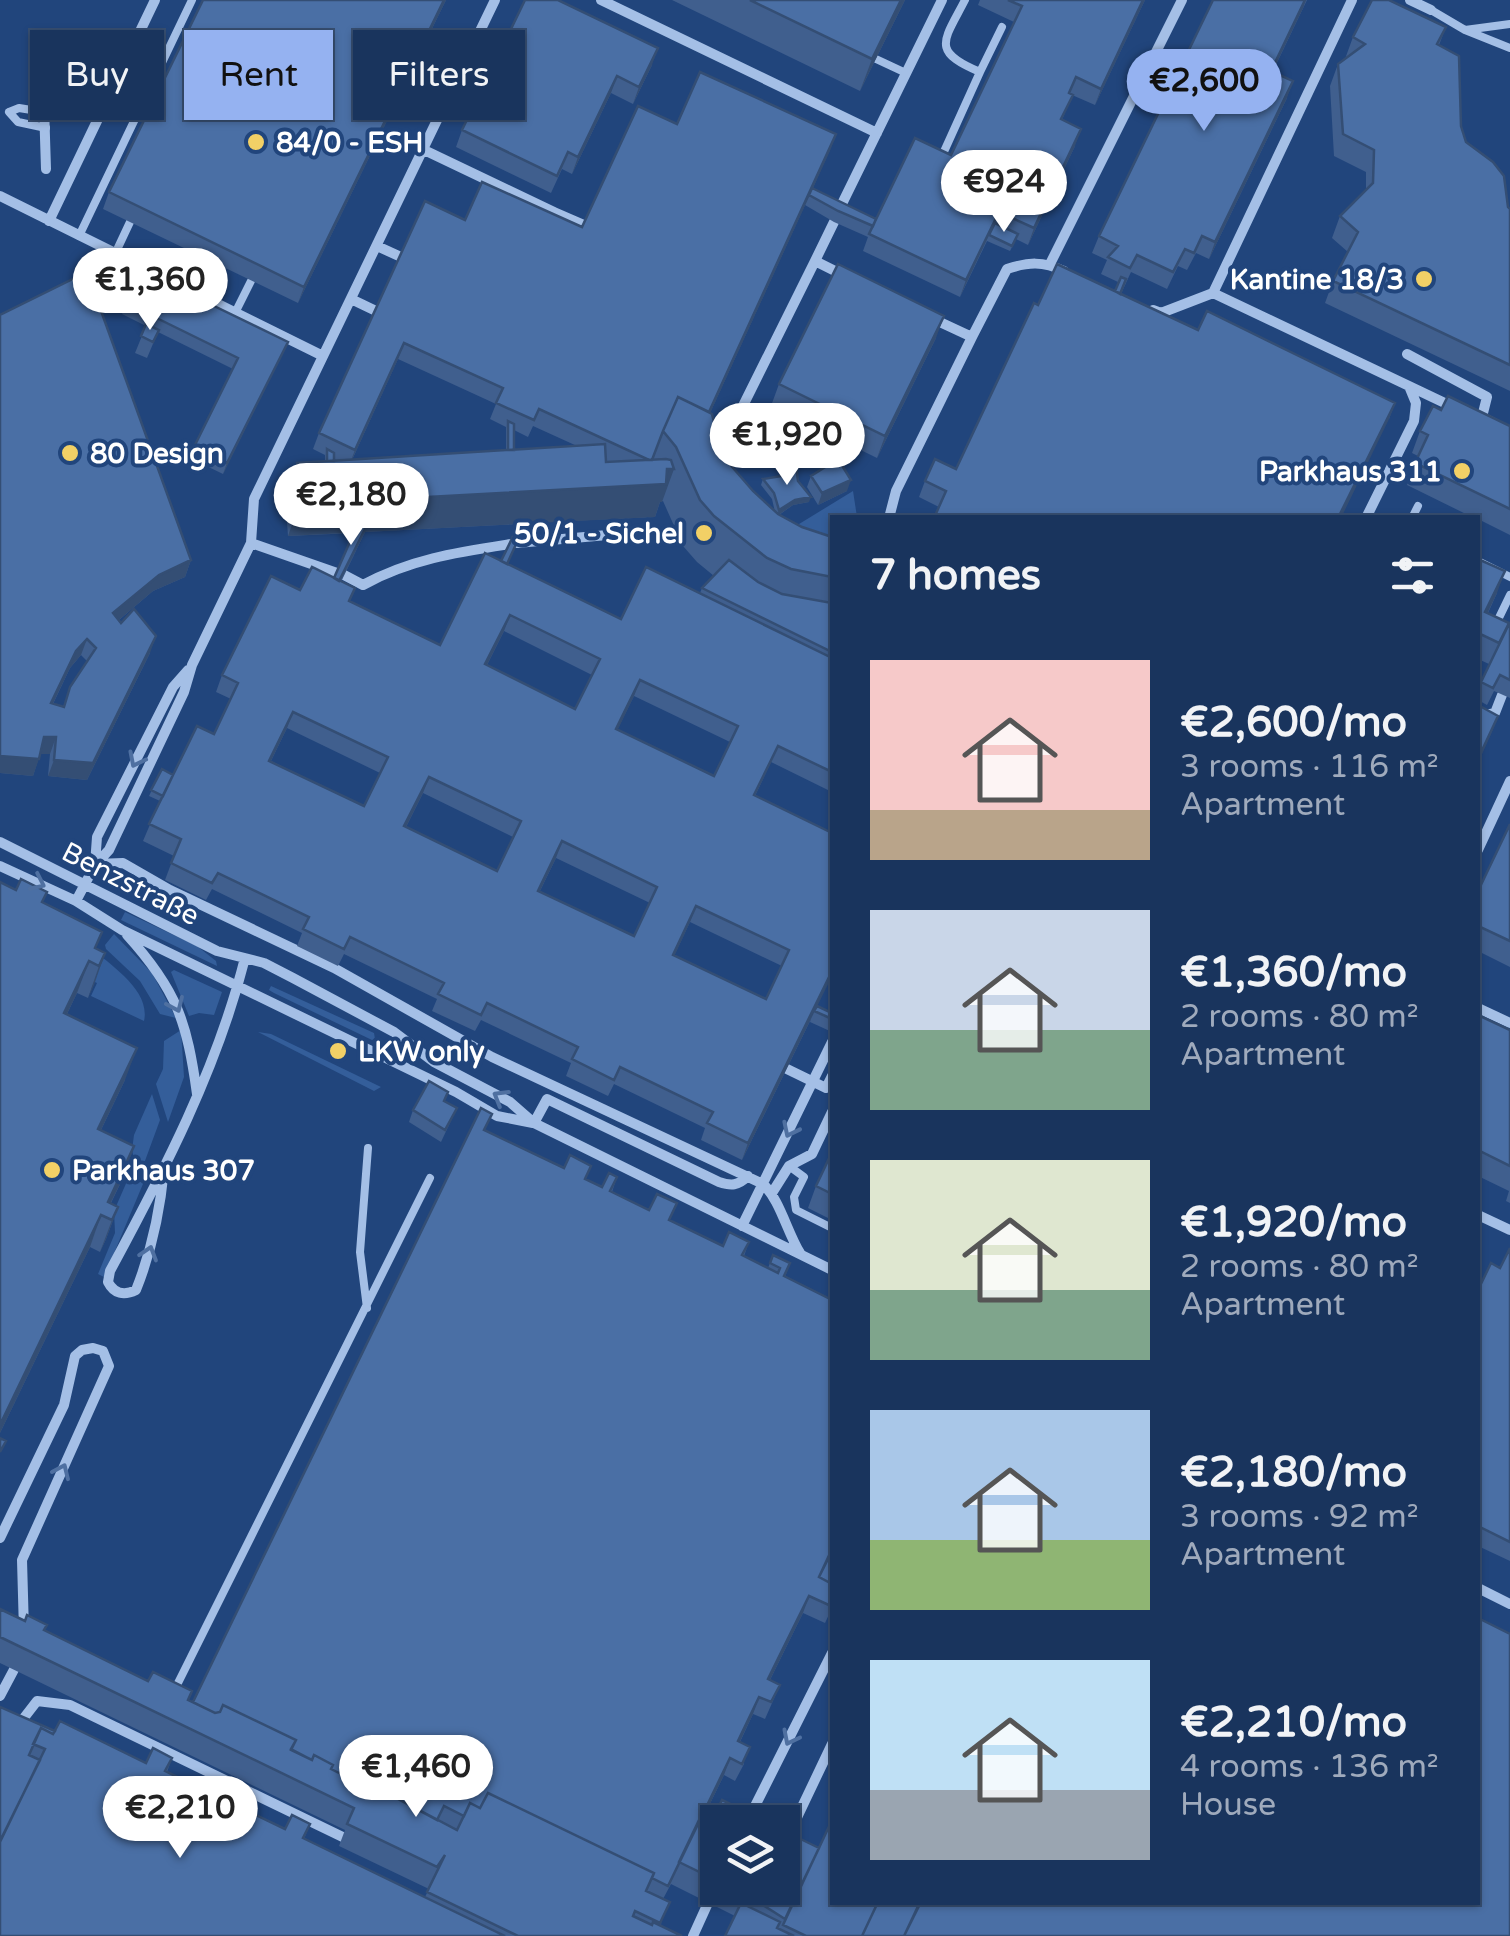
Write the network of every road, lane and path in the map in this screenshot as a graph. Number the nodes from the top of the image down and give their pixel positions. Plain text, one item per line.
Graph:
1 (154, 0) edge
2 (192, 0) edge
3 (495, 0) edge
4 (601, 0) edge
5 (942, 0) edge
6 (965, 0) edge
7 (1182, 0) edge
8 (1352, 0) edge
9 (1410, 0) edge
10 (1432, 10) joint
11 (1510, 24) edge
12 (1002, 27) dead end
13 (1465, 30) junction
14 (1510, 48) edge
15 (876, 59) edge
16 (980, 72) junction
17 (906, 73) junction
18 (30, 110) edge
19 (45, 120) edge
20 (46, 128) junction
21 (877, 133) junction
22 (422, 150) junction
23 (942, 156) edge
24 (46, 169) dead end
25 (0, 196) edge
26 (554, 212) junction
27 (49, 221) junction
28 (130, 222) dead end
29 (584, 226) edge
30 (545, 230) edge
31 (79, 236) junction
32 (377, 246) junction
33 (190, 251) dead end
34 (115, 254) junction
35 (401, 257) edge
36 (209, 260) dead end
37 (815, 262) junction
38 (1050, 264) junction
39 (1079, 277) edge
40 (251, 280) dead end
41 (174, 284) junction
42 (865, 286) edge
43 (192, 293) junction
44 (1213, 293) junction
45 (351, 299) junction
46 (1144, 306) edge
47 (916, 310) edge
48 (376, 311) edge
49 (235, 313) junction
50 (972, 337) junction
51 (1406, 354) dead end
52 (322, 356) junction
53 (1409, 386) junction
54 (1457, 426) edge
55 (1510, 431) edge
56 (730, 432) dead end
57 (1418, 506) dead end
58 (890, 515) edge
59 (1367, 515) edge
60 (1414, 515) edge
61 (630, 532) dead end
62 (251, 543) junction
63 (1480, 562) edge
64 (1510, 577) edge
65 (1510, 596) edge
66 (1488, 639) edge
67 (192, 666) junction
68 (1502, 695) dead end
69 (1480, 712) edge
70 (1510, 781) edge
71 (110, 811) junction
72 (125, 816) junction
73 (0, 842) edge
74 (1480, 846) edge
75 (94, 864) junction
76 (0, 866) edge
77 (84, 886) junction
78 (76, 901) junction
79 (122, 930) junction
80 (244, 958) junction
81 (238, 988) junction
82 (1480, 1009) edge
83 (1510, 1023) edge
84 (830, 1047) edge
85 (786, 1069) edge
86 (830, 1080) edge
87 (197, 1095) junction
88 (830, 1116) edge
89 (534, 1123) junction
90 (368, 1148) dead end
91 (790, 1166) junction
92 (164, 1169) junction
93 (748, 1176) junction
94 (430, 1178) dead end
95 (768, 1189) junction
96 (1480, 1216) edge
97 (742, 1226) junction
98 (830, 1227) edge
99 (1510, 1230) edge
100 (801, 1254) junction
101 (830, 1269) edge
102 (366, 1308) junction
103 (0, 1538) edge
104 (1480, 1589) edge
105 (1510, 1604) edge
106 (830, 1657) edge
107 (0, 1696) edge
108 (166, 1708) edge
109 (20, 1724) edge
110 (158, 1725) edge
111 (150, 1742) junction
112 (830, 1748) edge
113 (756, 1805) edge
114 (800, 1811) edge
115 (364, 1848) edge
116 (707, 1905) edge
117 (693, 1936) edge

1 - 27 street
2 - 31 lane
3 - 22 street
4 - 21 street
5 - 17 street
6 - 16 lane
7 - 38 street
8 - 44 street
9 - 10 street
10 - 13 lane
11 - 13 lane
12 - 16 lane
13 - 14 lane
15 - 17 lane
16 - 23 lane
17 - 21 street
18 - 20 lane
19 - 20 street
20 - 24 street
21 - 37 street
22 - 26 street
22 - 32 street
25 - 27 street
26 - 29 street
26 - 30 street
27 - 31 street
28 - 34 lane
31 - 34 street
32 - 35 street
32 - 45 street
33 - 41 lane
34 - 41 street
36 - 43 lane
37 - 42 street
37 - 56 street
38 - 39 street
38 - 50 street
40 - 49 lane
41 - 43 street
43 - 49 street
44 - 46 street
44 - 53 street
45 - 48 street
45 - 52 street
47 - 50 street
49 - 52 street
50 - 58 street
51 - 55 street
52 - 62 street
53 - 54 street
53 - 59 street
57 - 60 lane
61 - 62 street
62 - 67 street
63 - 64 lane
65 - 66 lane
67 -> 71 street
67 - 72 street
68 - 69 street
70 - 74 street
71 - 72 street
71 - 75 street
72 - 75 street
73 - 77 street, Benzstraße
75 - 77 street
75 - 93 street
76 -> 78 street, Benzstraße
77 - 78 street
77 - 80 street, Benzstraße
78 - 79 street, Benzstraße
79 - 81 street, Benzstraße
79 -> 87 street, Benzstraße
80 - 81 street
89 -> 80 street, Benzstraße
81 - 87 street
81 - 89 street, Benzstraße
82 - 83 street
84 -> 95 street
85 - 86 street, bridge
87 - 92 street
88 - 91 street
89 - 93 street
89 - 97 street
90 - 102 lane
91 - 95 street
91 - 98 lane
92 -> 92 street
93 - 95 street
94 - 102 lane
95 - 97 street
95 - 100 street
96 - 99 street
97 - 100 street
100 - 101 street
102 - 108 lane
107 -> 103 street
104 - 105 street
106 -> 113 street
109 - 111 street
110 - 111 lane
111 - 115 street
112 - 114 street
116 - 117 street

